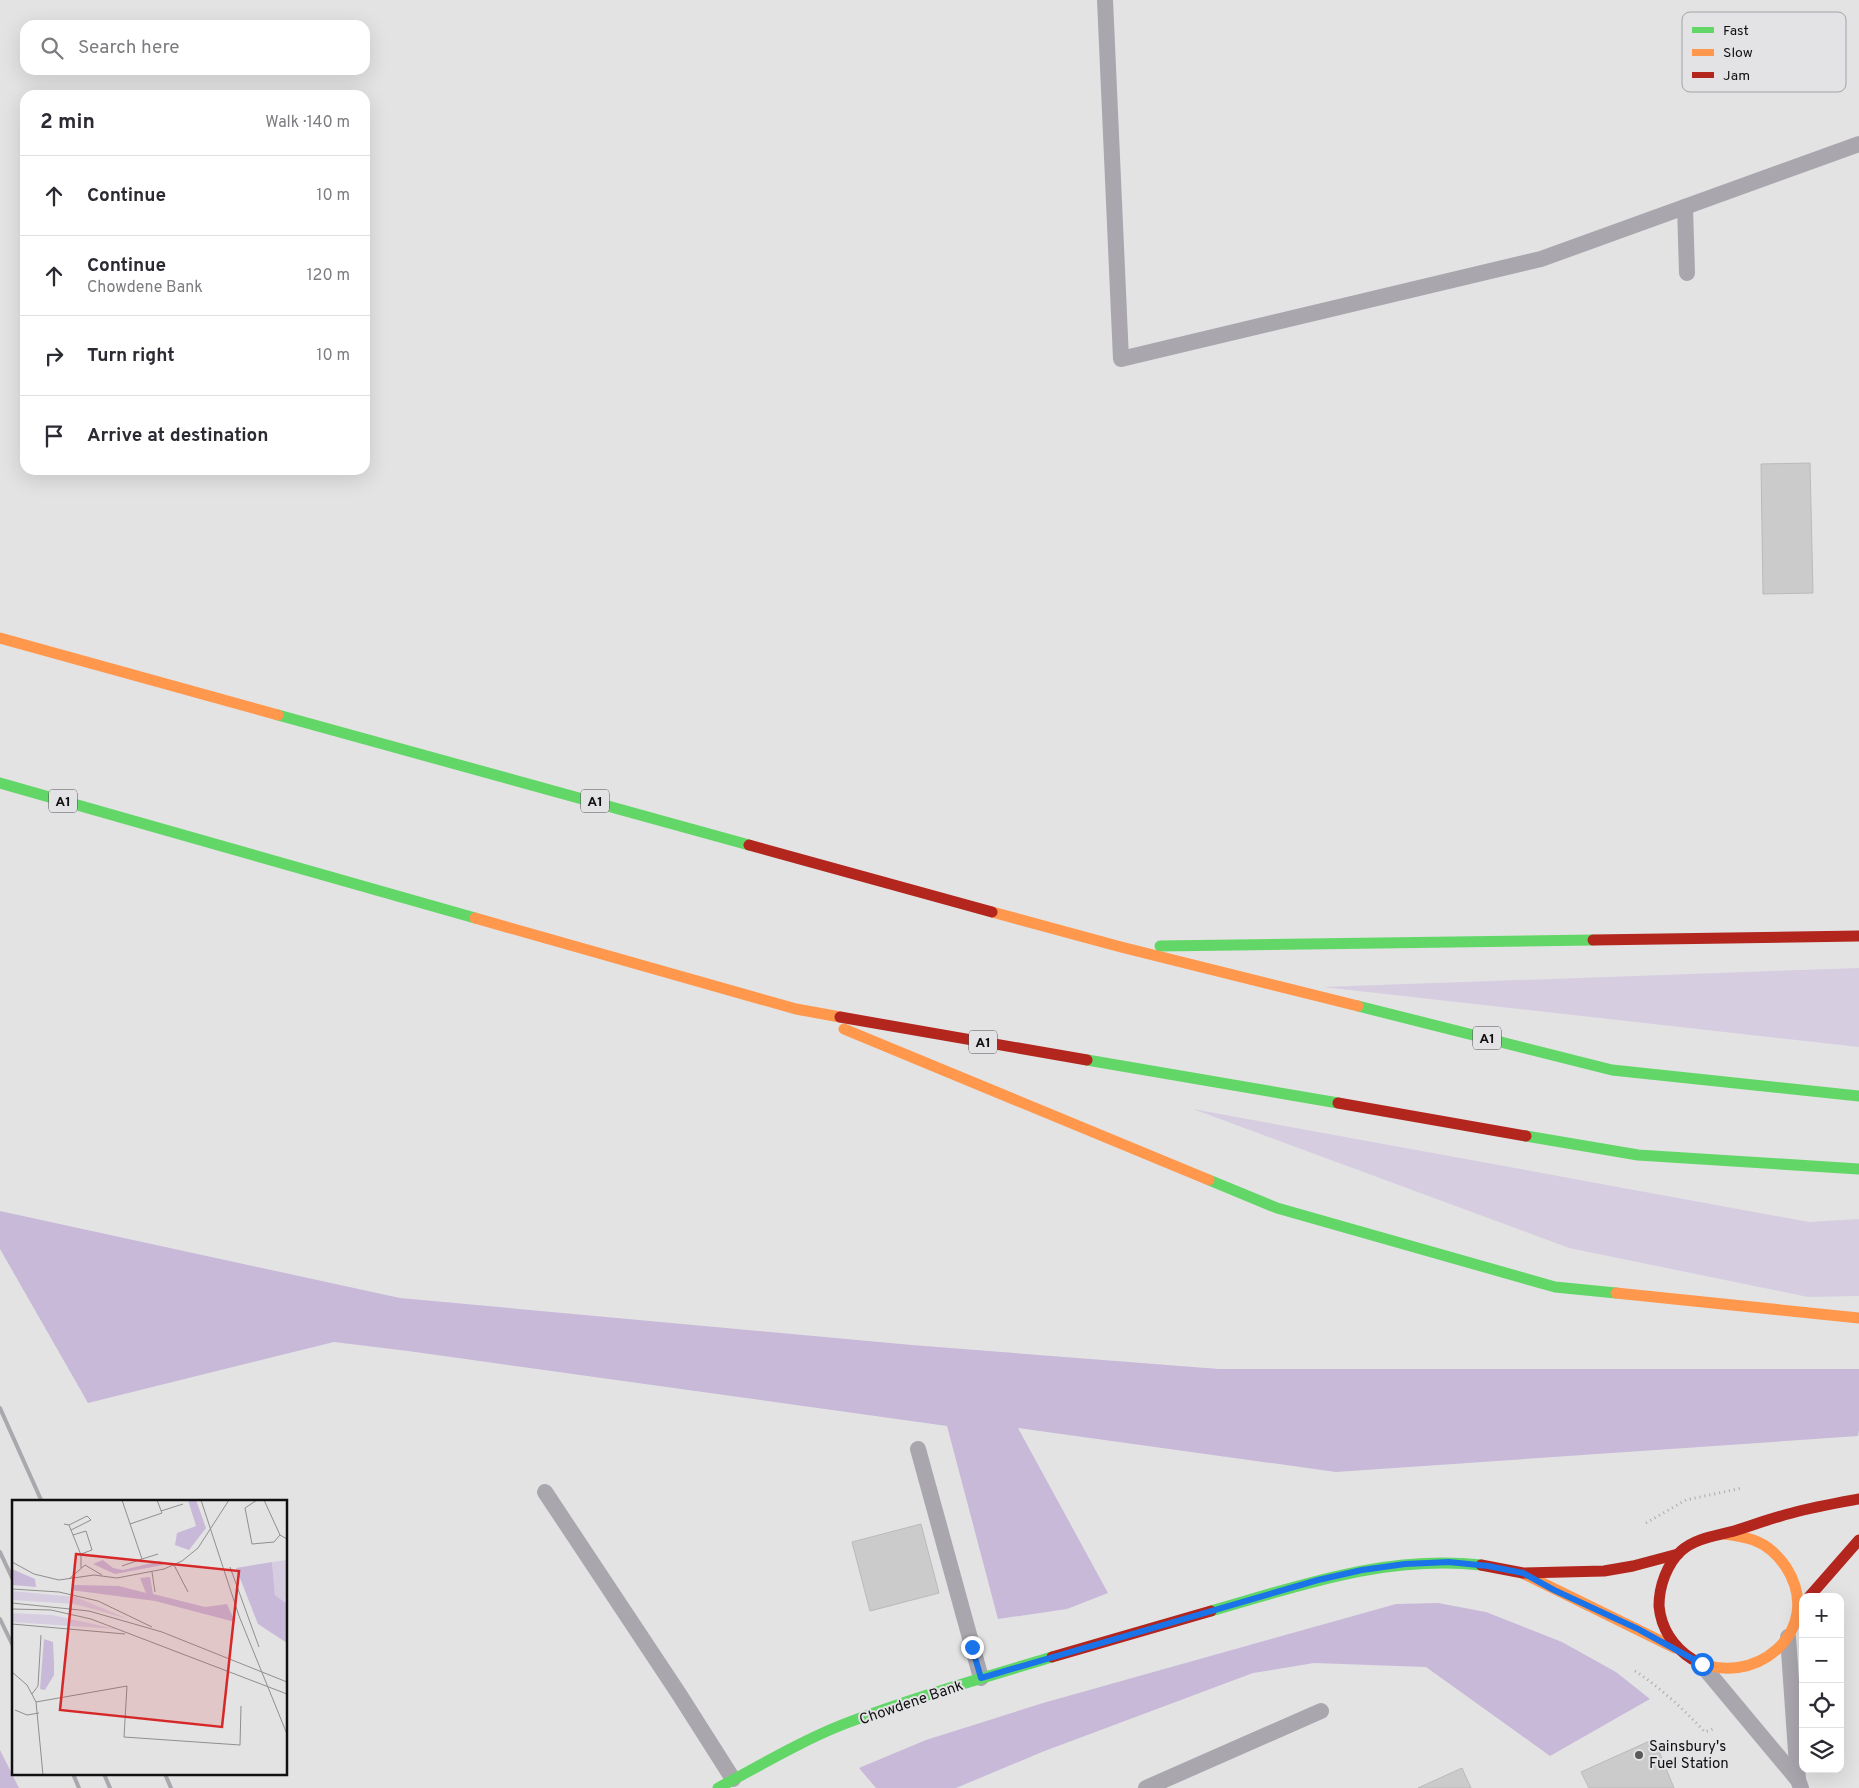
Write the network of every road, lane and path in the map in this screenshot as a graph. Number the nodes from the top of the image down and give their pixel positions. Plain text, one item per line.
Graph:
1 (1105, 0) edge
2 (1859, 144) edge
3 (1684, 207) junction
4 (1688, 273) dead end
5 (0, 638) edge
6 (0, 783) edge
7 (1859, 936) edge
8 (1121, 947) junction
9 (796, 1009) junction
10 (1859, 1096) edge
11 (1859, 1169) edge
12 (1859, 1318) edge
13 (918, 1449) dead end
14 (545, 1492) dead end
15 (1859, 1499) edge
16 (1725, 1534) junction
17 (1859, 1540) edge
18 (1678, 1554) junction
19 (1523, 1573) junction
20 (1813, 1593) edge
21 (1799, 1604) edge
22 (1799, 1610) edge
23 (1788, 1637) junction
24 (1675, 1648) junction
25 (1702, 1664) junction
26 (1634, 1670) dead end
27 (981, 1678) junction
28 (1321, 1711) dead end
29 (1705, 1732) dead end
30 (733, 1779) junction
31 (1800, 1784) edge
32 (718, 1788) edge
33 (1146, 1788) edge

1 - 3 lane
2 - 3 lane
3 - 4 lane
5 - 8 main road, A1
6 - 9 main road, A1
7 - 8 main road
8 - 10 main road, A1
9 - 11 main road, A1
9 - 12 main road
13 - 27 lane
14 - 30 lane
15 - 16 main road
16 - 18 main road
16 - 21 main road
17 - 20 main road
18 - 19 main road, Chowdene Bank
18 - 24 main road
19 - 24 main road, Chowdene Bank
19 - 27 main road, Chowdene Bank
22 - 23 main road
23 - 25 main road
23 - 31 lane
24 - 25 main road
25 - 31 lane
26 - 29 path
27 - 30 main road, Chowdene Bank
28 - 33 lane
30 - 32 main road, Chowdene Bank

